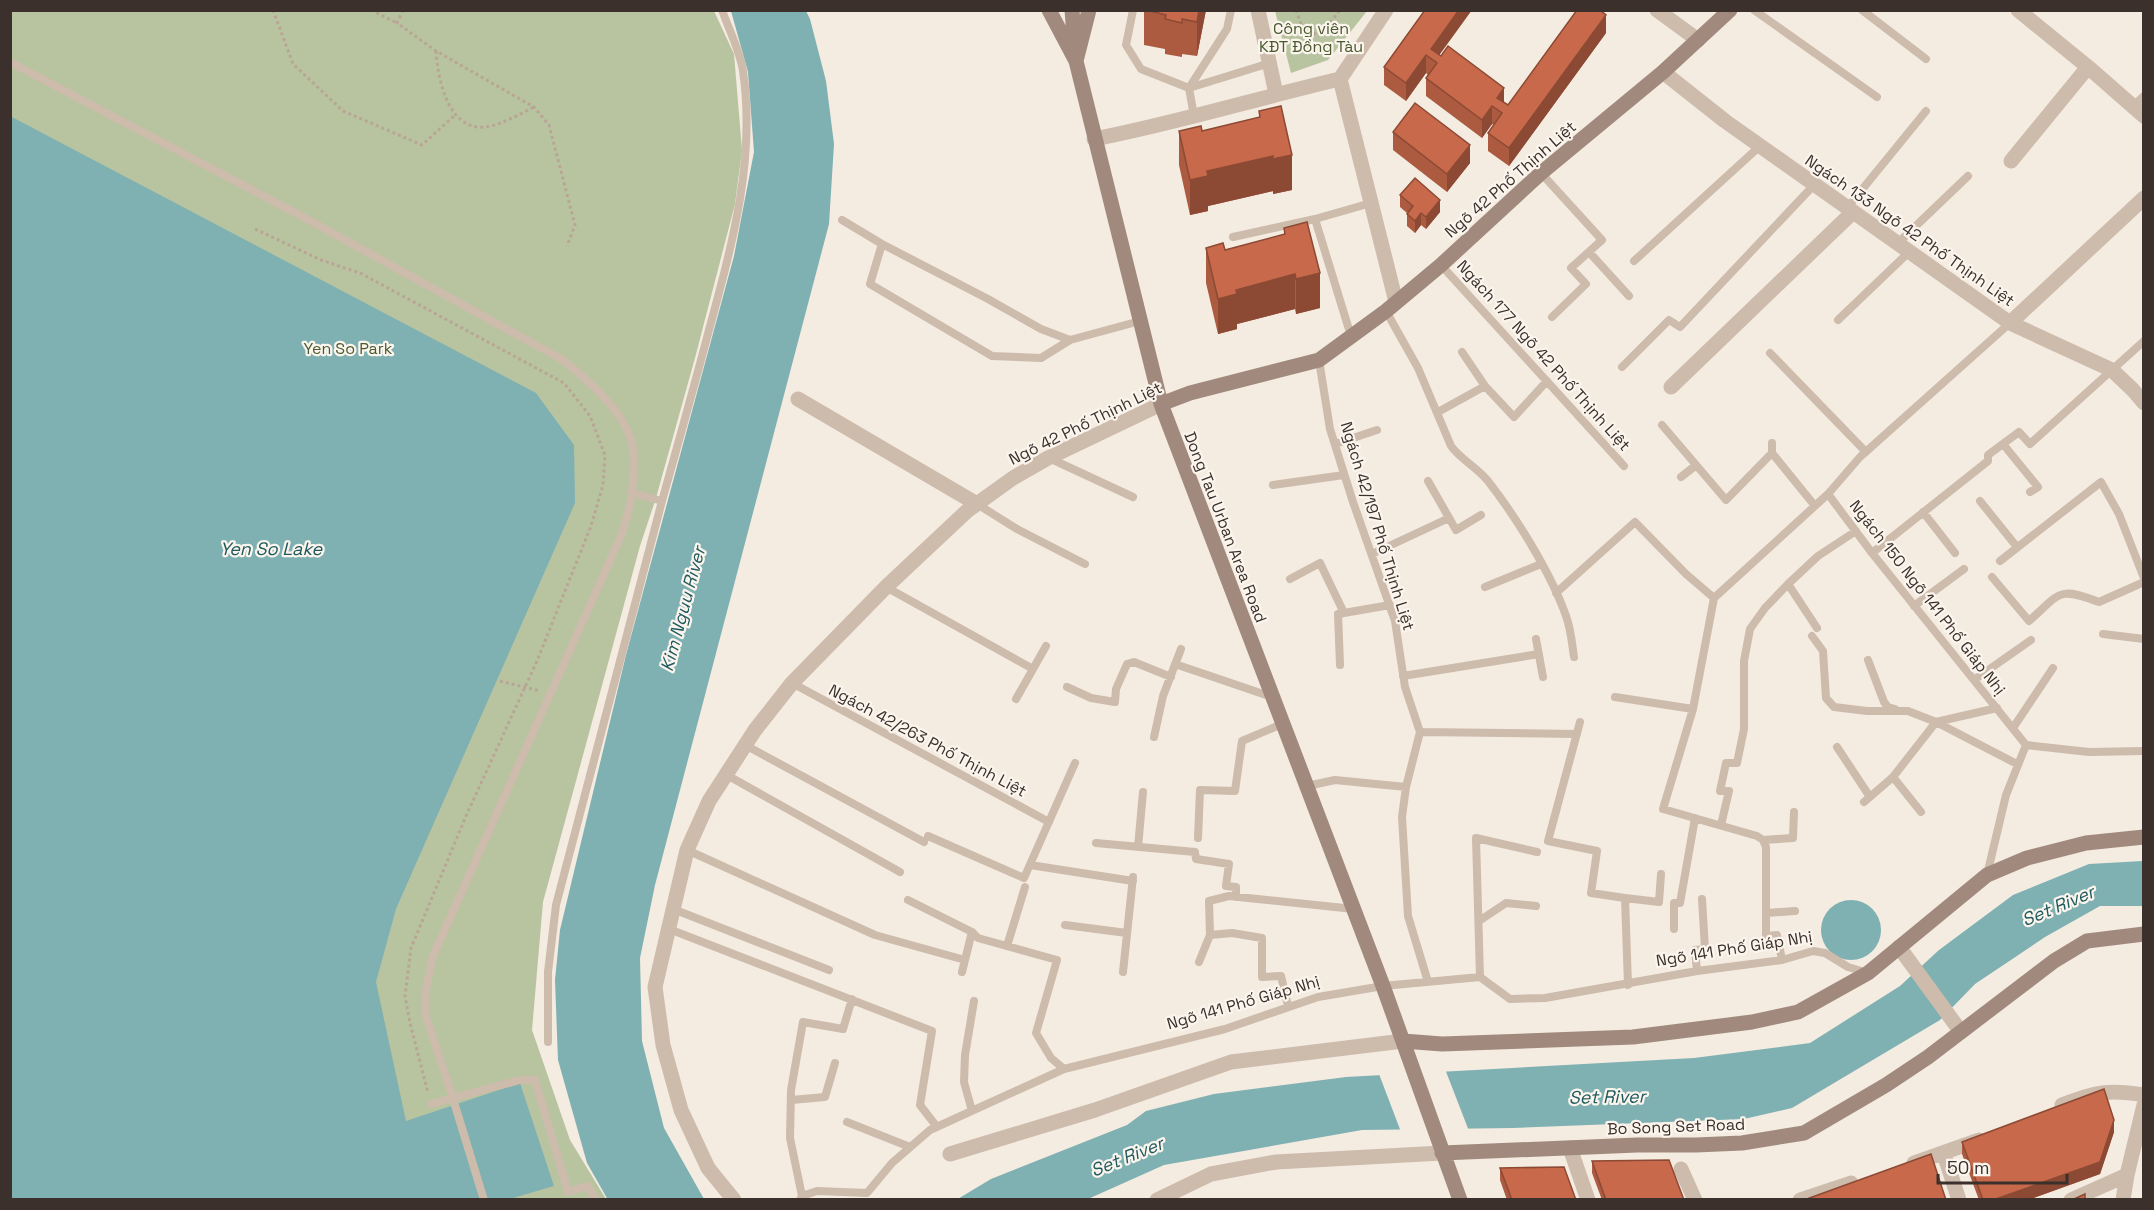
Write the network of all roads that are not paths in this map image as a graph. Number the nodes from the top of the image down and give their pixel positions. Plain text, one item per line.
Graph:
1 (722, 10) edge
2 (1049, 10) edge
3 (1072, 10) edge
4 (1089, 10) edge
5 (1133, 10) edge
6 (1231, 10) edge
7 (1258, 10) edge
8 (1386, 10) edge
9 (1657, 10) edge
10 (1730, 10) edge
11 (1754, 10) edge
12 (1862, 10) edge
13 (2018, 10) edge
14 (1698, 40) junction
15 (1926, 59) dead end
16 (1076, 61) junction
17 (10, 62) edge
18 (1270, 63) junction
19 (2088, 67) junction
20 (1663, 72) junction
21 (1341, 79) junction
22 (1190, 88) junction
23 (1276, 94) junction
24 (1877, 97) dead end
25 (2140, 106) edge
26 (1926, 111) dead end
27 (1194, 117) junction
28 (1094, 139) junction
29 (1760, 146) junction
30 (2011, 161) dead end
31 (1541, 173) junction
32 (1968, 176) dead end
33 (1814, 184) junction
34 (2144, 198) edge
35 (1371, 203) junction
36 (1850, 210) junction
37 (1316, 219) junction
38 (842, 220) dead end
39 (1233, 237) dead end
40 (882, 244) junction
41 (1904, 248) junction
42 (1589, 252) junction
43 (1634, 261) dead end
44 (1441, 265) junction
45 (1629, 296) dead end
46 (1391, 306) junction
47 (1552, 317) dead end
48 (1838, 320) dead end
49 (1140, 321) junction
50 (2010, 323) junction
51 (1351, 336) junction
52 (1070, 340) junction
53 (2144, 341) edge
54 (1462, 352) dead end
55 (1770, 352) dead end
56 (1319, 360) junction
57 (1622, 367) dead end
58 (2112, 370) junction
59 (1547, 381) junction
60 (1485, 386) junction
61 (1671, 387) dead end
62 (798, 399) dead end
63 (2144, 403) edge
64 (1161, 404) junction
65 (1438, 412) junction
66 (1662, 425) dead end
67 (1377, 430) dead end
68 (1772, 443) dead end
69 (1335, 444) junction
70 (2003, 444) junction
71 (1866, 452) junction
72 (1772, 453) junction
73 (1048, 458) junction
74 (1624, 466) dead end
75 (1695, 466) junction
76 (1344, 475) junction
77 (1681, 477) dead end
78 (1428, 481) dead end
79 (1273, 485) dead end
80 (2030, 492) dead end
81 (632, 493) junction
82 (1828, 494) junction
83 (1133, 497) dead end
84 (662, 501) junction
85 (1980, 501) dead end
86 (977, 504) junction
87 (1815, 506) junction
88 (1923, 512) junction
89 (1481, 515) dead end
90 (1449, 518) junction
91 (1856, 531) junction
92 (2018, 548) junction
93 (1872, 553) junction
94 (1955, 553) dead end
95 (1372, 554) junction
96 (2000, 561) dead end
97 (1084, 564) dead end
98 (1541, 564) junction
99 (1964, 569) dead end
100 (1992, 577) dead end
101 (1290, 579) dead end
102 (2144, 580) edge
103 (1788, 584) junction
104 (886, 587) junction
105 (1485, 587) dead end
106 (1556, 592) junction
107 (1714, 598) junction
108 (1390, 605) junction
109 (1914, 606) junction
110 (1344, 613) junction
111 (2103, 634) dead end
112 (1536, 639) dead end
113 (2144, 639) edge
114 (2031, 640) dead end
115 (1046, 646) dead end
116 (1181, 649) dead end
117 (1539, 654) junction
118 (1574, 657) dead end
119 (1868, 660) dead end
120 (1175, 664) junction
121 (1340, 665) dead end
122 (2053, 668) dead end
123 (1033, 669) junction
124 (1171, 676) junction
125 (1403, 676) junction
126 (1543, 677) dead end
127 (1974, 680) junction
128 (792, 683) junction
129 (1067, 687) dead end
130 (1272, 697) junction
131 (1614, 697) dead end
132 (1016, 699) dead end
133 (1997, 708) junction
134 (1693, 710) junction
135 (1908, 711) junction
136 (1580, 722) dead end
137 (1936, 722) junction
138 (1282, 724) junction
139 (2013, 728) junction
140 (1420, 732) junction
141 (1577, 734) junction
142 (1155, 736) dead end
143 (745, 745) junction
144 (2026, 745) junction
145 (1837, 747) dead end
146 (2144, 751) edge
147 (1075, 763) dead end
148 (2017, 764) junction
149 (725, 774) junction
150 (1893, 777) junction
151 (1307, 786) junction
152 (1406, 788) junction
153 (1143, 792) dead end
154 (1794, 812) dead end
155 (1921, 812) dead end
156 (1695, 818) junction
157 (1050, 822) junction
158 (1721, 825) junction
159 (2144, 837) edge
160 (1198, 838) dead end
161 (1763, 840) junction
162 (1096, 843) dead end
163 (1138, 847) junction
164 (687, 850) junction
165 (1537, 852) dead end
166 (1030, 865) junction
167 (900, 872) dead end
168 (1661, 874) dead end
169 (1987, 875) junction
170 (1024, 883) junction
171 (1232, 897) junction
172 (1625, 898) junction
173 (1702, 899) dead end
174 (908, 900) dead end
175 (1536, 906) dead end
176 (673, 909) junction
177 (1354, 909) junction
178 (1795, 911) dead end
179 (1766, 913) junction
180 (1479, 921) junction
181 (1065, 925) dead end
182 (669, 929) junction
183 (1674, 929) dead end
184 (972, 932) junction
185 (1127, 933) junction
186 (2144, 934) edge
187 (1210, 935) junction
188 (1006, 946) junction
189 (1899, 947) junction
190 (965, 960) junction
191 (1782, 960) junction
192 (1199, 962) dead end
193 (829, 970) dead end
194 (1697, 971) junction
195 (962, 972) dead end
196 (1123, 972) dead end
197 (1868, 973) junction
198 (1480, 977) junction
199 (1428, 982) junction
200 (1628, 985) junction
201 (1383, 986) junction
202 (852, 999) junction
203 (974, 1001) dead end
204 (1288, 1006) junction
205 (1961, 1032) junction
206 (1403, 1041) junction
207 (548, 1042) dead end
208 (835, 1063) dead end
209 (1064, 1069) junction
210 (2144, 1095) edge
211 (791, 1100) junction
212 (431, 1104) road end
213 (2144, 1105) edge
214 (2054, 1109) edge
215 (972, 1111) junction
216 (847, 1122) dead end
217 (937, 1127) junction
218 (1988, 1136) edge
219 (910, 1147) junction
220 (1440, 1148) junction
221 (1570, 1148) junction
222 (950, 1154) dead end
223 (1944, 1154) junction
224 (1899, 1168) edge
225 (1681, 1170) dead end
226 (2127, 1175) junction
227 (1866, 1179) edge
228 (801, 1198) edge
229 (484, 1200) edge
230 (596, 1200) edge
231 (734, 1200) edge
232 (1157, 1200) edge
233 (1460, 1200) edge
234 (1587, 1200) edge
235 (1695, 1200) edge
236 (1800, 1200) edge
237 (1959, 1200) edge
238 (2071, 1200) edge
239 (2123, 1200) edge

1 - 84 lane
2 - 16 street
3 - 16 street
4 - 16 street, Dong Tau Urban Area Road
5 - 22 lane
6 - 22 lane
7 - 18 street
8 - 21 street
9 - 14 street
10 - 14 street, Ngõ 42 Phố Thịnh Liệt
11 - 24 lane
12 - 15 lane
13 - 19 street
14 - 20 street, Ngõ 42 Phố Thịnh Liệt
16 - 28 street, Dong Tau Urban Area Road
17 - 81 lane
18 - 22 lane
18 - 23 street
19 - 25 street
19 - 30 street
20 - 29 street, Ngách 133 Ngõ 42 Phố Thịnh Liệt
20 - 31 street, Ngõ 42 Phố Thịnh Liệt
21 - 23 street
21 - 35 street
22 - 27 lane
23 - 27 street
26 - 36 lane
27 - 28 street
28 - 49 street, Dong Tau Urban Area Road
29 - 33 street, Ngách 133 Ngõ 42 Phố Thịnh Liệt
29 - 43 lane
31 - 42 lane
31 - 44 street, Ngõ 42 Phố Thịnh Liệt
32 - 41 lane
33 - 36 street, Ngách 133 Ngõ 42 Phố Thịnh Liệt
33 - 57 lane
34 - 50 street
35 - 37 lane
35 - 46 street
36 - 41 street, Ngách 133 Ngõ 42 Phố Thịnh Liệt
36 - 61 street
37 - 39 lane
37 - 51 lane
38 - 40 lane
40 - 52 lane
40 - 52 lane
41 - 48 lane
41 - 50 street, Ngách 133 Ngõ 42 Phố Thịnh Liệt
42 - 45 lane
42 - 47 lane
44 - 46 street, Ngõ 42 Phố Thịnh Liệt
44 - 59 lane, Ngách 177 Ngõ 42 Phố Thịnh Liệt
46 - 51 street, Ngõ 42 Phố Thịnh Liệt
46 - 65 lane
49 - 52 lane
49 - 64 street, Dong Tau Urban Area Road
50 - 58 street, Ngách 133 Ngõ 42 Phố Thịnh Liệt
50 - 71 lane, Ngách 150 Ngõ 141 Phố Giáp Nhị
51 - 56 street, Ngõ 42 Phố Thịnh Liệt
53 - 58 lane
54 - 60 lane
55 - 71 lane
56 - 64 street, Ngõ 42 Phố Thịnh Liệt
56 - 69 lane, Ngách 42/197 Phố Thịnh Liệt
58 - 63 street, Ngách 133 Ngõ 42 Phố Thịnh Liệt
58 - 70 lane
59 - 60 lane
59 - 74 lane, Ngách 177 Ngõ 42 Phố Thịnh Liệt
60 - 65 lane
62 - 86 street
64 - 73 street, Ngõ 42 Phố Thịnh Liệt
64 - 130 street, Dong Tau Urban Area Road
65 - 98 lane
66 - 75 lane
67 - 69 lane
68 - 72 lane
69 - 76 lane, Ngách 42/197 Phố Thịnh Liệt
70 - 80 lane
70 - 88 lane
71 - 82 lane, Ngách 150 Ngõ 141 Phố Giáp Nhị
72 - 75 lane
72 - 87 lane
73 - 83 lane
73 - 86 street, Ngõ 42 Phố Thịnh Liệt
75 - 77 lane
76 - 79 lane
76 - 95 lane, Ngách 42/197 Phố Thịnh Liệt
78 - 90 lane
81 - 84 lane
81 - 229 lane, bridge
82 - 87 lane
82 - 91 lane, Ngách 150 Ngõ 141 Phố Giáp Nhị
84 - 207 lane
85 - 92 lane
86 - 97 lane
86 - 104 street, Ngõ 42 Phố Thịnh Liệt
87 - 107 lane
88 - 93 lane
88 - 94 lane
89 - 90 lane
90 - 95 lane
91 - 93 lane, Ngách 150 Ngõ 141 Phố Giáp Nhị
91 - 103 lane
92 - 96 lane
92 - 102 lane
93 - 109 lane, Ngách 150 Ngõ 141 Phố Giáp Nhị
95 - 108 lane, Ngách 42/197 Phố Thịnh Liệt
98 - 105 lane
98 - 106 lane
99 - 109 lane
100 - 102 lane
101 - 110 lane
103 - 135 lane
103 - 158 lane
104 - 123 lane
104 - 128 street, Ngõ 42 Phố Thịnh Liệt
106 - 107 lane
106 - 118 lane
107 - 134 lane
108 - 110 lane
108 - 125 lane, Ngách 42/197 Phố Thịnh Liệt
109 - 127 lane, Ngách 150 Ngõ 141 Phố Giáp Nhị
110 - 121 lane
111 - 113 lane
112 - 117 lane
114 - 127 lane
115 - 123 lane
116 - 120 lane
117 - 125 lane
117 - 126 lane
119 - 135 lane
120 - 124 lane
120 - 130 lane
122 - 139 lane
123 - 132 lane
124 - 129 lane
124 - 142 lane
125 - 140 lane, Ngách 42/197 Phố Thịnh Liệt
127 - 133 lane, Ngách 150 Ngõ 141 Phố Giáp Nhị
128 - 143 street, Ngõ 42 Phố Thịnh Liệt
128 - 157 lane, Ngách 42/263 Phố Thịnh Liệt
130 - 138 street, Dong Tau Urban Area Road
131 - 134 lane
133 - 137 lane
133 - 139 lane, Ngách 150 Ngõ 141 Phố Giáp Nhị
134 - 156 lane
135 - 137 lane
136 - 141 lane
137 - 148 lane
137 - 150 lane
138 - 151 street, Dong Tau Urban Area Road
138 - 160 lane
139 - 144 lane, Ngách 150 Ngõ 141 Phố Giáp Nhị
140 - 141 lane
140 - 152 lane
141 - 172 lane
143 - 149 street, Ngõ 42 Phố Thịnh Liệt
143 - 170 lane
144 - 146 lane
144 - 148 lane
145 - 150 lane
147 - 157 lane
148 - 169 lane
149 - 164 street, Ngõ 42 Phố Thịnh Liệt
149 - 167 lane
150 - 155 lane
151 - 152 lane
151 - 177 street, Dong Tau Urban Area Road
152 - 199 lane
153 - 163 lane
154 - 161 lane
156 - 158 lane
156 - 183 lane
157 - 166 lane
158 - 161 lane
159 - 169 street
161 - 179 lane
162 - 163 lane
163 - 171 lane
164 - 176 street, Ngõ 42 Phố Thịnh Liệt
164 - 190 lane
165 - 180 lane
166 - 170 lane
166 - 185 lane
168 - 172 lane
169 - 189 street
170 - 188 lane
171 - 177 lane
171 - 187 lane
172 - 200 lane
173 - 194 lane
174 - 184 lane
175 - 180 lane
176 - 182 street, Ngõ 42 Phố Thịnh Liệt
176 - 193 lane
177 - 201 street, Dong Tau Urban Area Road
178 - 179 lane
179 - 191 lane
180 - 198 lane
181 - 185 lane
182 - 202 lane
182 - 231 street, Ngõ 42 Phố Thịnh Liệt
184 - 188 lane
184 - 190 lane
185 - 196 lane
186 - 205 street, Bo Song Set Road
187 - 192 lane
187 - 204 lane
188 - 209 lane
189 - 197 street
189 - 205 street
190 - 195 lane
191 - 194 lane, Ngõ 141 Phố Giáp Nhị
191 - 197 lane, Ngõ 141 Phố Giáp Nhị
194 - 200 lane, Ngõ 141 Phố Giáp Nhị
197 - 206 street
198 - 199 lane, Ngõ 141 Phố Giáp Nhị
198 - 200 lane, Ngõ 141 Phố Giáp Nhị
199 - 201 lane, Ngõ 141 Phố Giáp Nhị
201 - 204 lane, Ngõ 141 Phố Giáp Nhị
201 - 206 street, Dong Tau Urban Area Road
202 - 211 lane
202 - 217 lane
203 - 215 lane
204 - 209 lane, Ngõ 141 Phố Giáp Nhị
205 - 221 street, Bo Song Set Road
206 - 220 street, Dong Tau Urban Area Road
206 - 222 street
208 - 211 lane
209 - 215 lane, Ngõ 141 Phố Giáp Nhị
210 - 214 street
211 - 228 lane
212 - 230 lane
213 - 226 street
215 - 217 lane, Ngõ 141 Phố Giáp Nhị
216 - 219 lane
217 - 219 lane, Ngõ 141 Phố Giáp Nhị
218 - 223 street
219 - 228 lane, Ngõ 141 Phố Giáp Nhị
220 - 221 street, Bo Song Set Road
220 - 232 street, Bo Song Set Road
220 - 233 street
221 - 234 street
223 - 224 street
223 - 237 street
225 - 235 street
226 - 238 street
226 - 239 street
227 - 236 street

